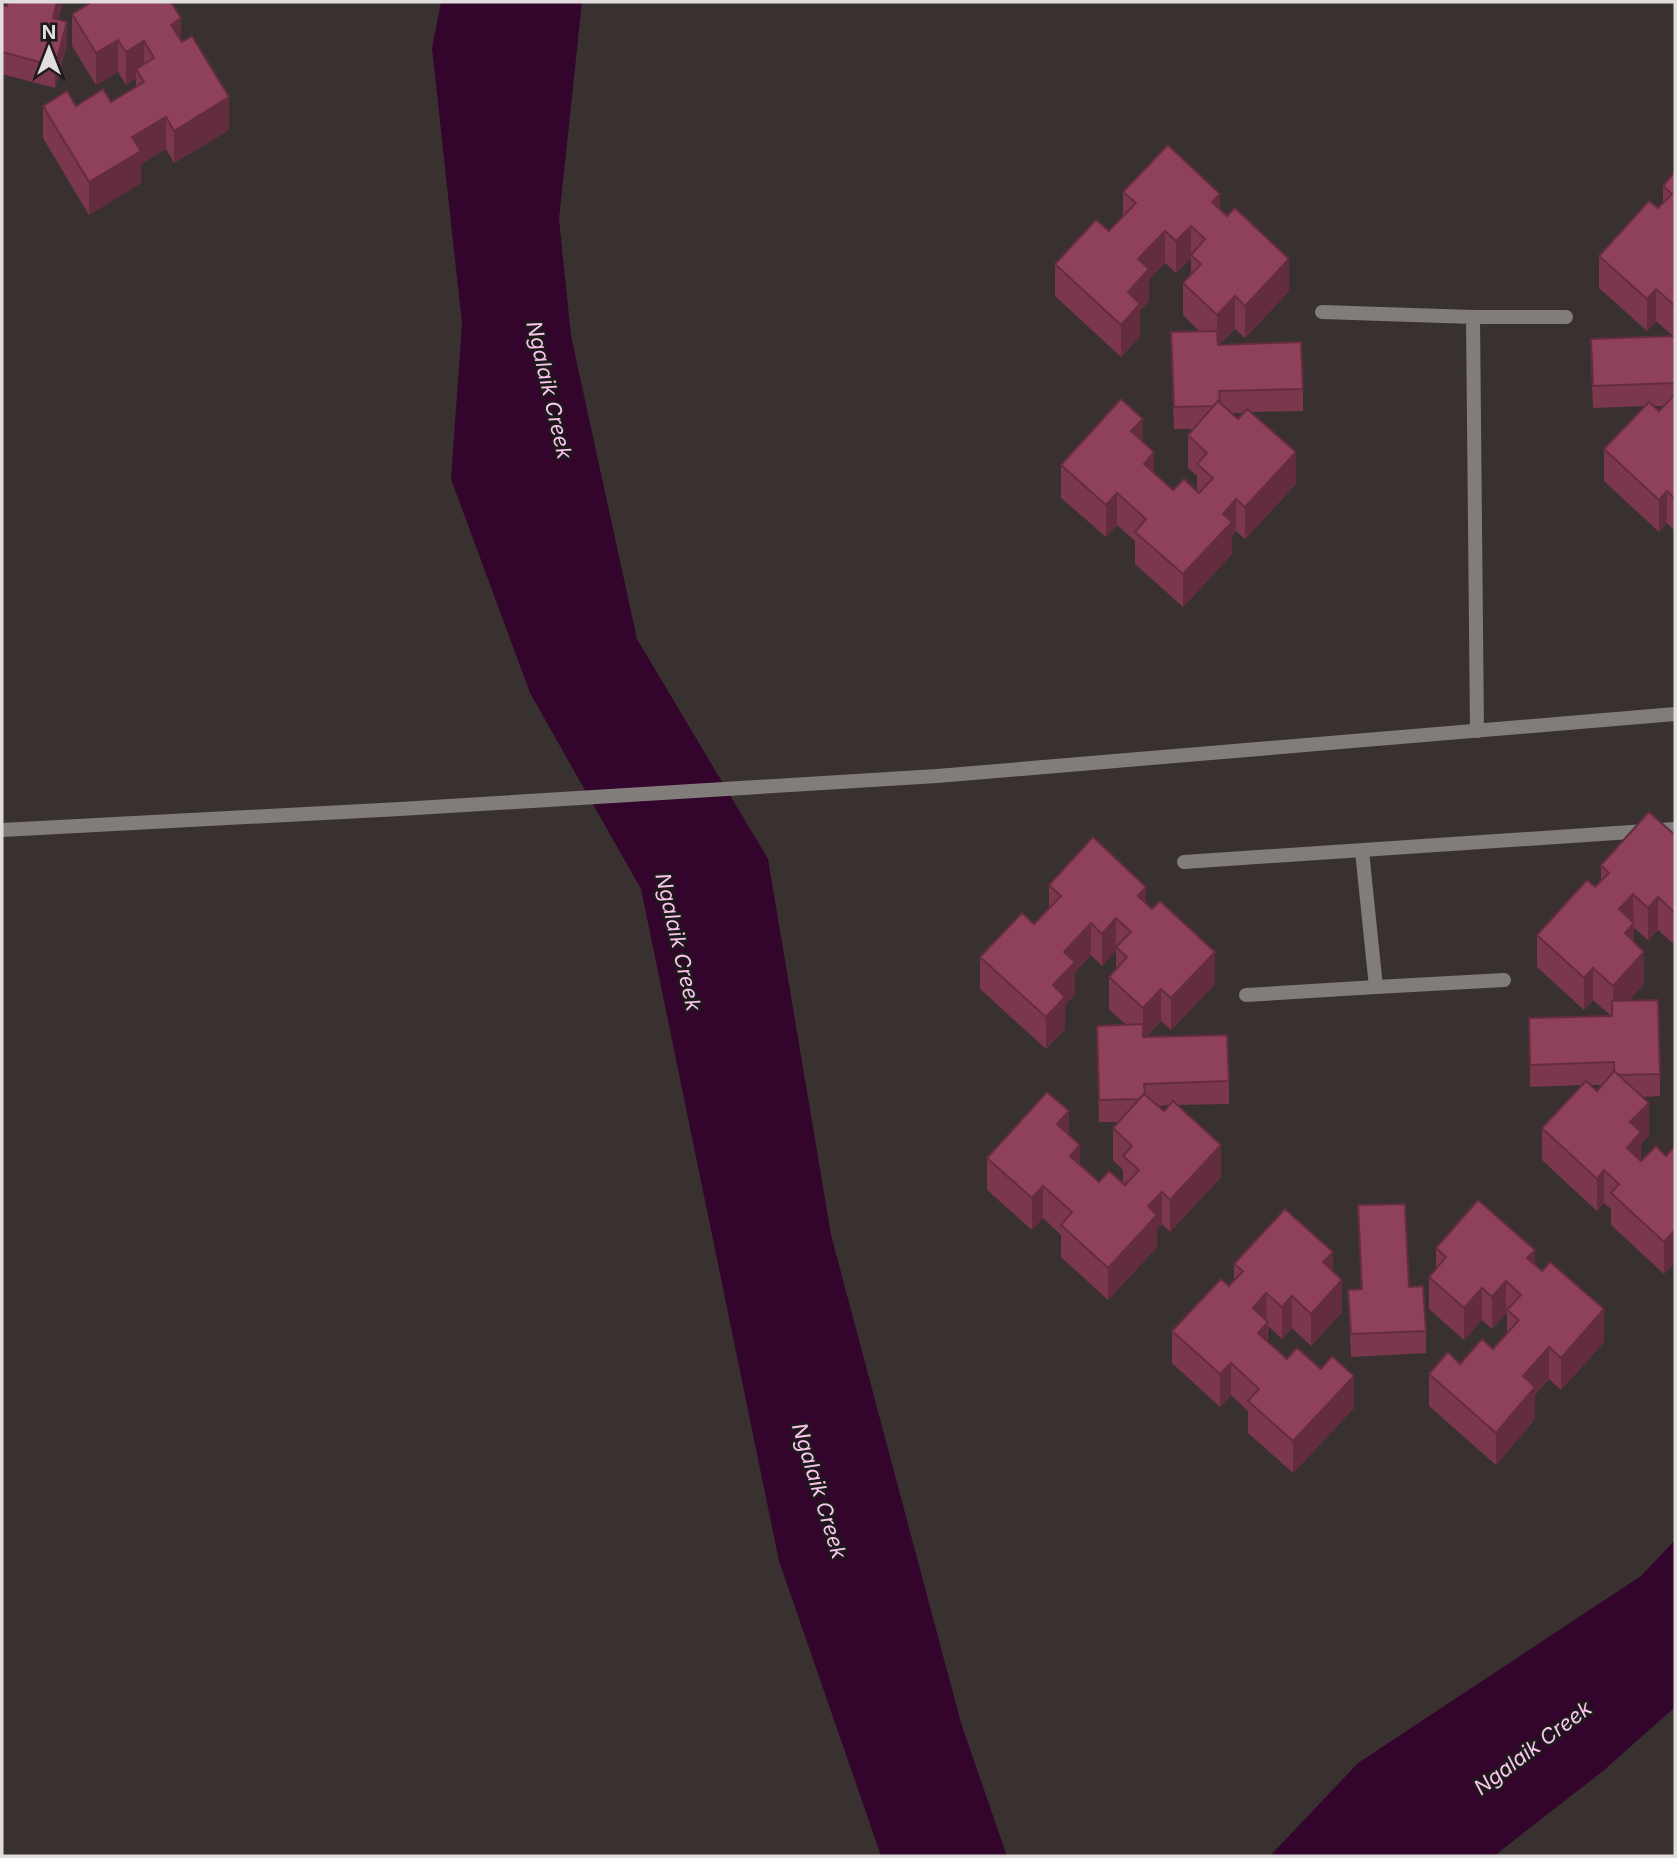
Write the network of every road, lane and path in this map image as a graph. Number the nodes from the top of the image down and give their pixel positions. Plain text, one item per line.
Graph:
1 (1322, 312) dead end
2 (1473, 317) junction
3 (1566, 317) dead end
4 (1675, 714) edge
5 (1477, 731) junction
6 (1675, 829) edge
7 (2, 830) edge
8 (1362, 850) junction
9 (1184, 862) dead end
10 (1504, 980) dead end
11 (1376, 987) junction
12 (1246, 995) dead end

1 - 2 street
2 - 3 street
2 - 5 street
4 - 5 street
5 - 7 street
6 - 8 street
8 - 9 street
8 - 11 street
10 - 11 street
11 - 12 street

